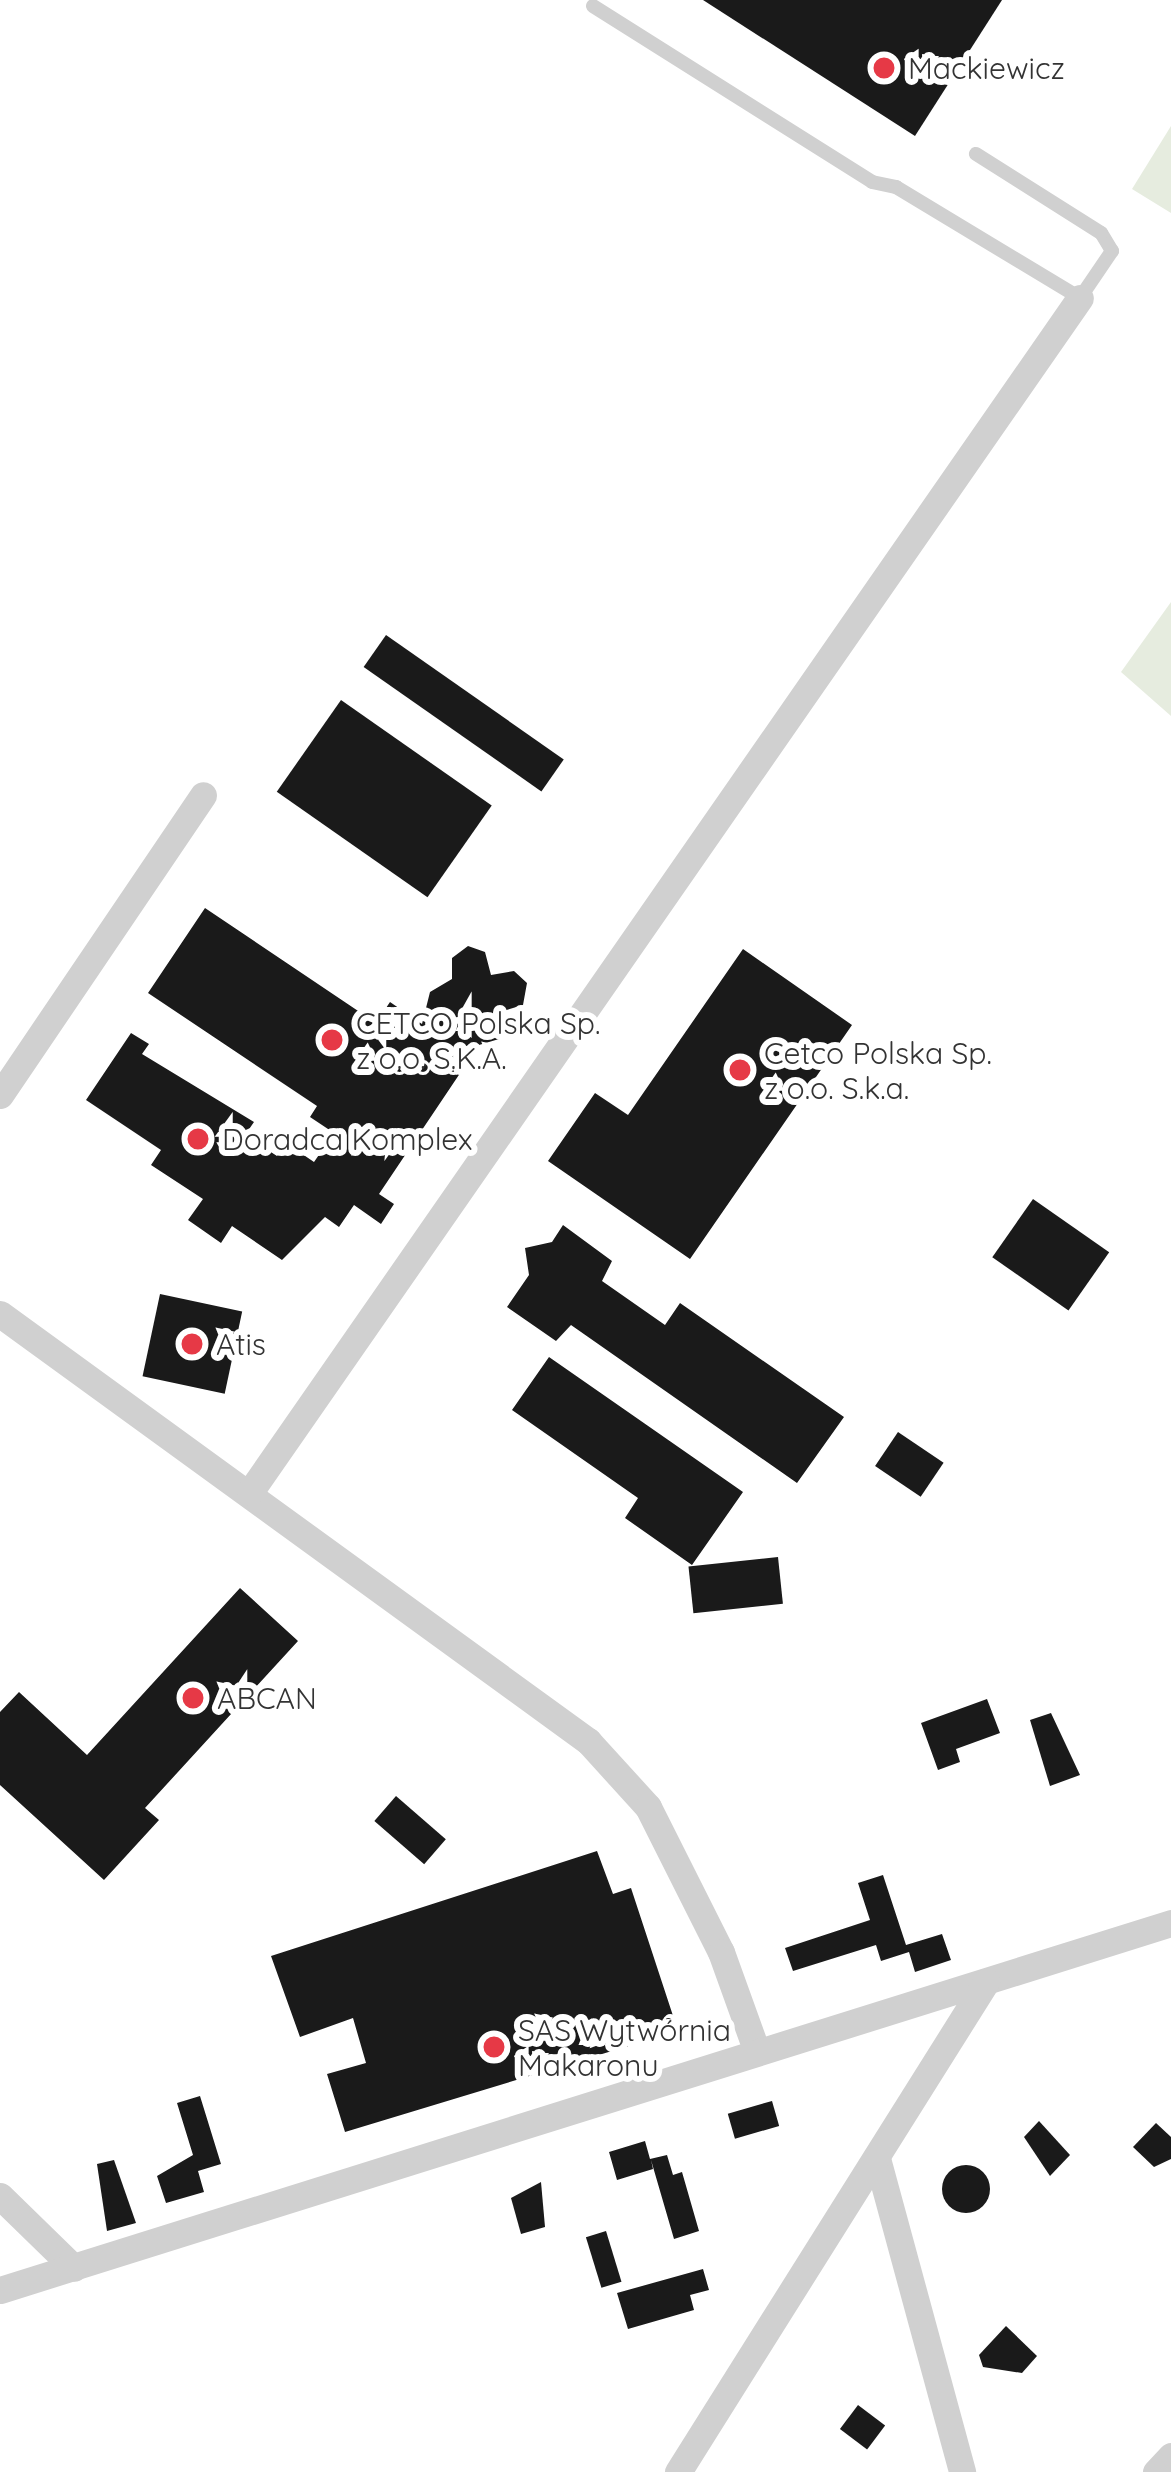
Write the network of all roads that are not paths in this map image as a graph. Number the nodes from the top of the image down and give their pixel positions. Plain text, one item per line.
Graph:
1 (593, 6) dead end
2 (976, 154) dead end
3 (1080, 298) junction
4 (202, 795) dead end
5 (0, 1095) edge
6 (0, 1314) edge
7 (250, 1492) junction
8 (1171, 1923) edge
9 (986, 1982) junction
10 (757, 2052) junction
11 (878, 2162) junction
12 (0, 2196) edge
13 (74, 2268) junction
14 (0, 2290) edge
15 (1171, 2456) edge
16 (677, 2472) edge
17 (962, 2472) edge
18 (1156, 2472) edge

1 - 3 lane
2 - 3 lane
3 - 7 street
4 - 5 street
6 - 7 street
7 - 10 street
8 - 9 street
9 - 10 street
9 - 11 street
10 - 13 street
11 - 16 street
11 - 17 street
12 - 13 street
13 - 14 street
15 - 18 street

